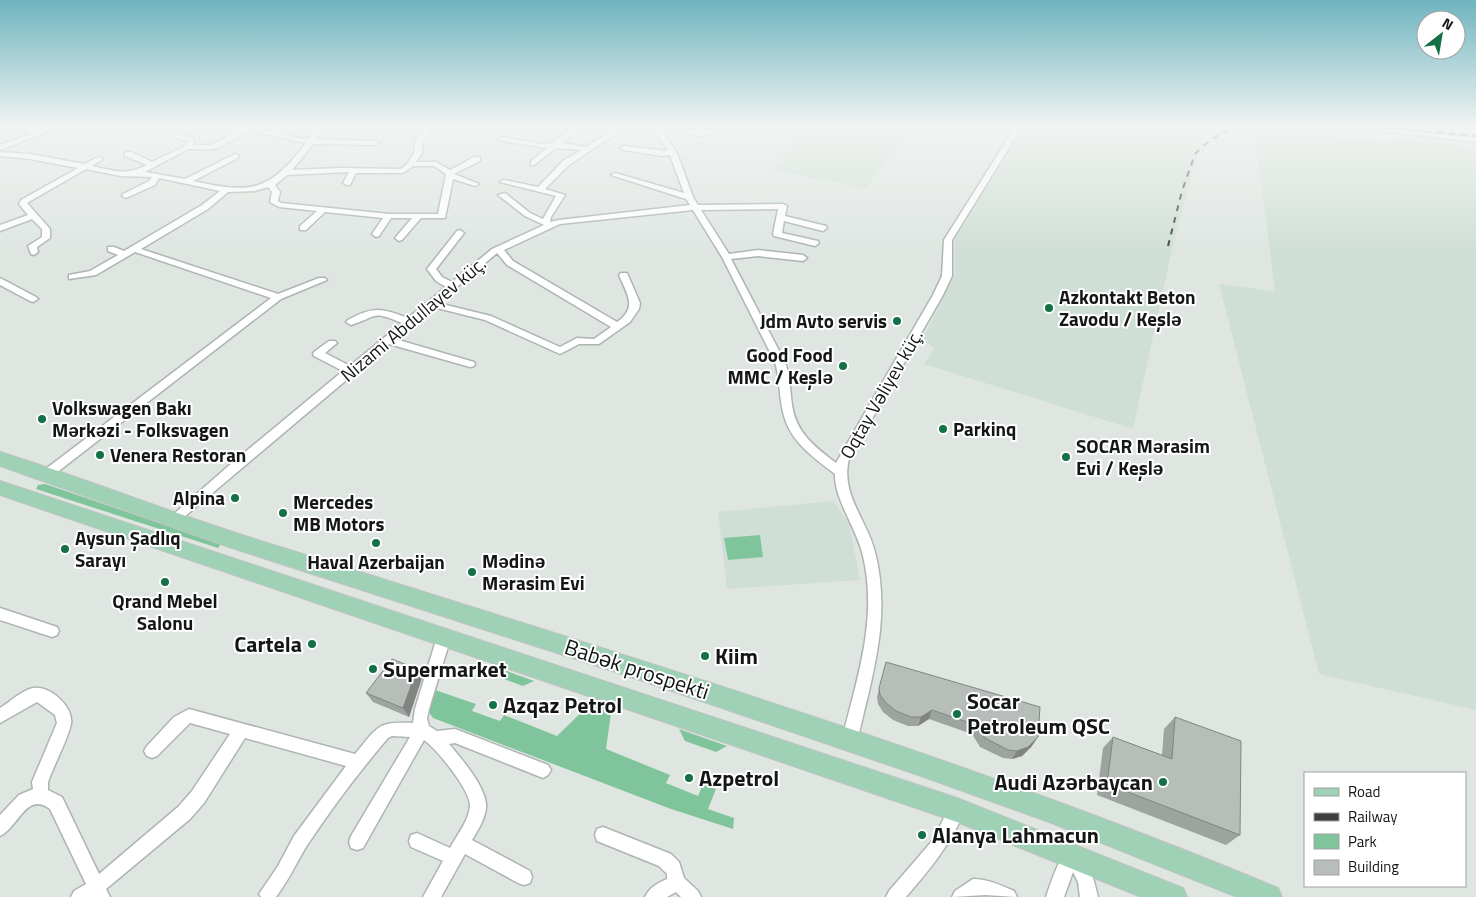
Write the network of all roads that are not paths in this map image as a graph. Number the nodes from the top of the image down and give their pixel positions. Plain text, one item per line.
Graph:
1 (83, 169) edge
2 (95, 169) edge
3 (146, 169) edge
4 (210, 169) edge
5 (288, 169) edge
6 (403, 169) edge
7 (443, 169) edge
8 (461, 169) edge
9 (558, 169) edge
10 (678, 169) edge
11 (993, 169) edge
12 (354, 170) junction
13 (284, 173) junction
14 (136, 174) junction
15 (451, 175) junction
16 (615, 175) dead end
17 (157, 176) junction
18 (184, 182) junction
19 (504, 182) dead end
20 (347, 183) dead end
21 (269, 184) junction
22 (475, 184) dead end
23 (228, 188) junction
24 (540, 190) junction
25 (502, 195) dead end
26 (126, 196) dead end
27 (689, 197) junction
28 (695, 207) junction
29 (323, 210) junction
30 (34, 215) junction
31 (389, 216) junction
32 (418, 217) junction
33 (781, 218) junction
34 (547, 224) junction
35 (0, 228) edge
36 (303, 228) dead end
37 (823, 228) dead end
38 (460, 233) dead end
39 (376, 234) dead end
40 (399, 238) dead end
41 (815, 243) dead end
42 (111, 249) dead end
43 (133, 249) junction
44 (499, 250) junction
45 (34, 252) dead end
46 (123, 254) junction
47 (726, 257) junction
48 (803, 258) dead end
49 (624, 275) dead end
50 (72, 277) dead end
51 (322, 280) dead end
52 (0, 281) edge
53 (452, 286) junction
54 (278, 297) junction
55 (33, 299) dead end
56 (430, 304) junction
57 (351, 322) dead end
58 (410, 322) junction
59 (618, 328) junction
60 (388, 340) junction
61 (332, 343) dead end
62 (470, 364) dead end
63 (351, 371) junction
64 (0, 459) edge
65 (0, 465) edge
66 (839, 471) junction
67 (47, 474) junction
68 (0, 477) edge
69 (0, 488) edge
70 (167, 518) junction
71 (97, 521) junction
72 (0, 614) edge
73 (52, 631) dead end
74 (444, 637) junction
75 (0, 716) edge
76 (241, 731) junction
77 (429, 734) junction
78 (850, 739) junction
79 (152, 751) dead end
80 (358, 762) junction
81 (543, 770) dead end
82 (41, 794) junction
83 (957, 810) junction
84 (0, 828) edge
85 (603, 835) dead end
86 (417, 841) dead end
87 (357, 842) dead end
88 (459, 851) junction
89 (1074, 855) junction
90 (524, 877) dead end
91 (676, 884) junction
92 (99, 892) edge
93 (268, 894) dead end
94 (1258, 894) edge
95 (80, 897) edge
96 (432, 897) edge
97 (654, 897) edge
98 (692, 897) edge
99 (895, 897) edge
100 (961, 897) edge
101 (1008, 897) edge
102 (1055, 897) edge
103 (1089, 897) edge
104 (1174, 897) edge

1 - 30 street
2 - 14 street
3 - 14 street
4 - 18 street
5 - 13 street
6 - 12 street
7 - 15 street
8 - 15 street
9 - 24 street
10 - 27 street
11 - 66 street, Oqtay Vəliyev küç.
12 - 13 street
12 - 20 street
13 - 21 street
14 - 17 street
15 - 22 street
15 - 32 street
16 - 27 street
17 - 18 street
17 - 26 street
18 - 23 street
19 - 24 street
21 - 23 street
21 - 29 street
23 - 43 street
24 - 34 street
25 - 34 street
27 - 28 street
28 - 33 street, Nizami Abdullayev küç.
28 - 34 street, Nizami Abdullayev küç.
28 - 47 street
29 - 31 street
29 - 36 street
30 - 35 street
30 - 45 street
31 - 32 street
31 - 39 street
32 - 40 street
33 - 37 street
33 - 41 street
34 - 44 street, Nizami Abdullayev küç.
38 - 53 street
42 - 46 street
43 - 46 street
43 - 54 street
44 - 53 street, Nizami Abdullayev küç.
44 - 59 street
46 - 50 street
47 - 48 street
47 - 66 street
49 - 59 street
51 - 54 street
52 - 55 street
53 - 56 street, Nizami Abdullayev küç.
54 - 67 street
56 - 58 street, Nizami Abdullayev küç.
56 - 59 street
57 - 58 street
58 - 60 street, Nizami Abdullayev küç.
60 - 62 street
60 - 63 street, Nizami Abdullayev küç.
61 - 63 street
63 - 70 street, Nizami Abdullayev küç.
64 - 67 main road, Babək prospekti
65 - 68 main road
66 - 78 street, Oqtay Vəliyev küç.
67 - 70 main road, Babək prospekti
69 - 71 main road, Babək prospekti
70 - 71 main road
70 - 78 main road, Babək prospekti
71 - 74 main road, Babək prospekti
72 - 73 street
74 - 77 street
74 - 83 main road, Babək prospekti
75 - 82 street
76 - 79 street
76 - 80 street
76 - 92 street
77 - 80 street
77 - 81 street
77 - 87 street
77 - 88 street
78 - 94 main road, Babək prospekti
80 - 93 street
82 - 84 street
82 - 92 street
83 - 89 main road, Babək prospekti
83 - 99 street
85 - 91 street
86 - 88 street
88 - 90 street
88 - 96 street
89 - 102 street
89 - 103 street
89 - 104 main road, Babək prospekti
91 - 97 street
91 - 98 street
92 - 95 street
100 - 101 street

